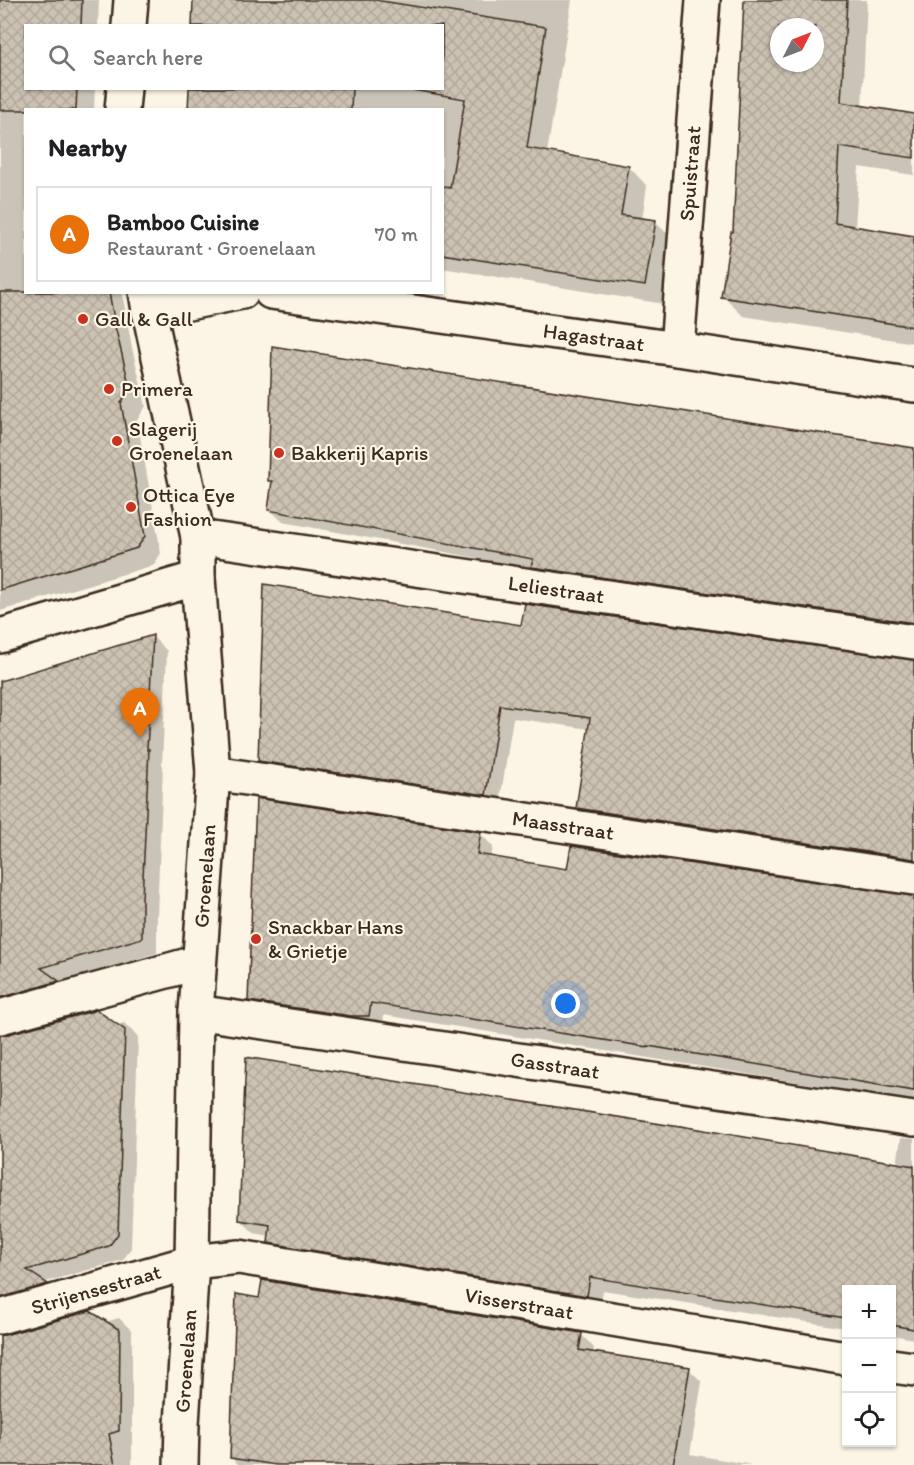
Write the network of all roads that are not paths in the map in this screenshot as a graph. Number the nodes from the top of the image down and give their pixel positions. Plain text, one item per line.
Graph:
1 (131, 0) edge
2 (703, 0) edge
3 (129, 24) edge
4 (124, 90) edge
5 (122, 108) edge
6 (223, 294) edge
7 (285, 294) edge
8 (148, 302) edge
9 (676, 349) junction
10 (914, 385) edge
11 (198, 537) junction
12 (198, 578) junction
13 (0, 636) edge
14 (914, 642) edge
15 (213, 773) junction
16 (914, 878) edge
17 (199, 962) junction
18 (196, 1012) junction
19 (0, 1017) edge
20 (914, 1119) edge
21 (192, 1262) junction
22 (0, 1317) edge
23 (842, 1357) edge
24 (896, 1367) edge
25 (914, 1369) edge
26 (181, 1465) edge

1 - 3 street
2 - 9 street, Spuistraat
4 - 5 street
6 - 8 street
7 - 9 street, Hagastraat
8 - 11 street, Groenelaan
9 - 10 street, Hagastraat
11 - 12 street, Groenelaan
11 - 14 street, Leliestraat
12 - 13 street
12 - 15 street, Groenelaan
15 - 16 street, Maasstraat
15 - 17 street, Groenelaan
17 - 18 street, Groenelaan
17 - 19 street
18 - 20 street, Gasstraat
18 - 21 street, Groenelaan
21 - 22 street, Strijensestraat
21 - 23 street, Visserstraat
21 - 26 street, Groenelaan
24 - 25 street

